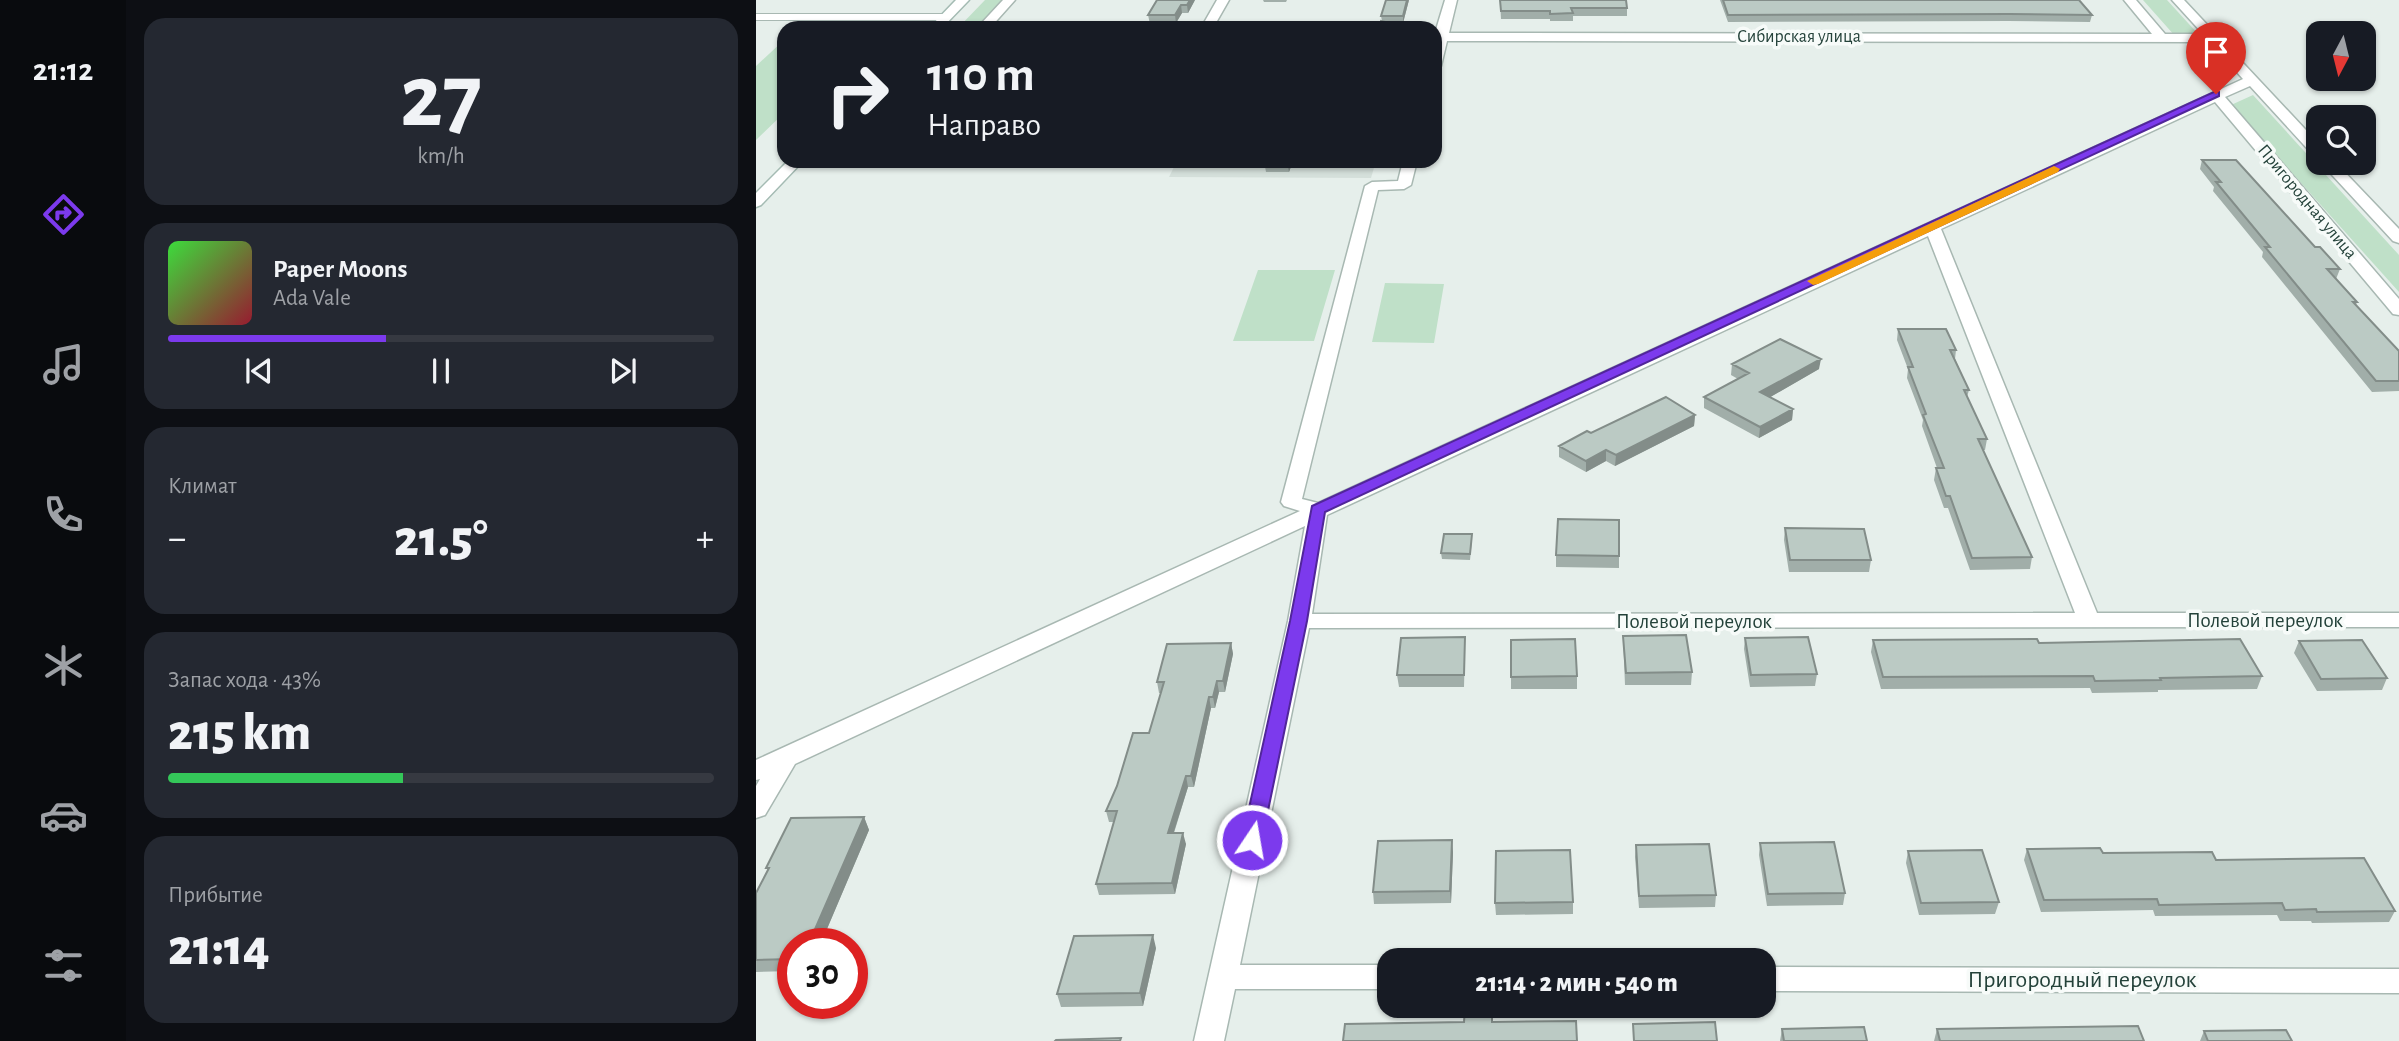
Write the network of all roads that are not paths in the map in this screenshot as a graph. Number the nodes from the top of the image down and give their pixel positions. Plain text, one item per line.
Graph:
1 (963, 0) edge
2 (1009, 0) edge
3 (1223, 0) edge
4 (1451, 0) edge
5 (2130, 0) edge
6 (2178, 0) edge
7 (756, 17) edge
8 (946, 17) junction
9 (942, 21) edge
10 (990, 21) edge
11 (1210, 21) edge
12 (1442, 28) edge
13 (1442, 37) edge
14 (2162, 37) junction
15 (2214, 38) junction
16 (2251, 80) junction
17 (2216, 94) junction
18 (2306, 139) edge
19 (789, 168) edge
20 (1408, 168) edge
21 (2339, 175) edge
22 (756, 202) edge
23 (1932, 226) junction
24 (2399, 238) edge
25 (2399, 310) edge
26 (1318, 509) junction
27 (2089, 620) junction
28 (2399, 620) edge
29 (1299, 621) junction
30 (786, 757) junction
31 (756, 771) edge
32 (756, 808) edge
33 (1223, 977) junction
34 (1377, 977) edge
35 (1776, 979) edge
36 (2399, 981) edge
37 (1209, 1041) edge

1 - 8 street
2 - 10 street
3 - 11 street
4 - 12 street
5 - 14 street
6 - 15 street
7 - 8 lane
8 - 9 street
13 - 14 street, Сибирская улица
14 - 15 street, Сибирская улица
15 - 16 street
16 - 17 street
16 - 18 street
17 - 23 street
17 - 25 street, Пригородная улица
19 - 22 street
20 - 26 street
21 - 24 street
23 - 26 street
23 - 27 street
26 - 29 street
26 - 30 street
27 - 28 street, Полевой переулок
27 - 29 street, Полевой переулок
29 - 33 street
30 - 31 street
30 - 32 street
33 - 34 street
33 - 37 street
35 - 36 street, Пригородный переулок

